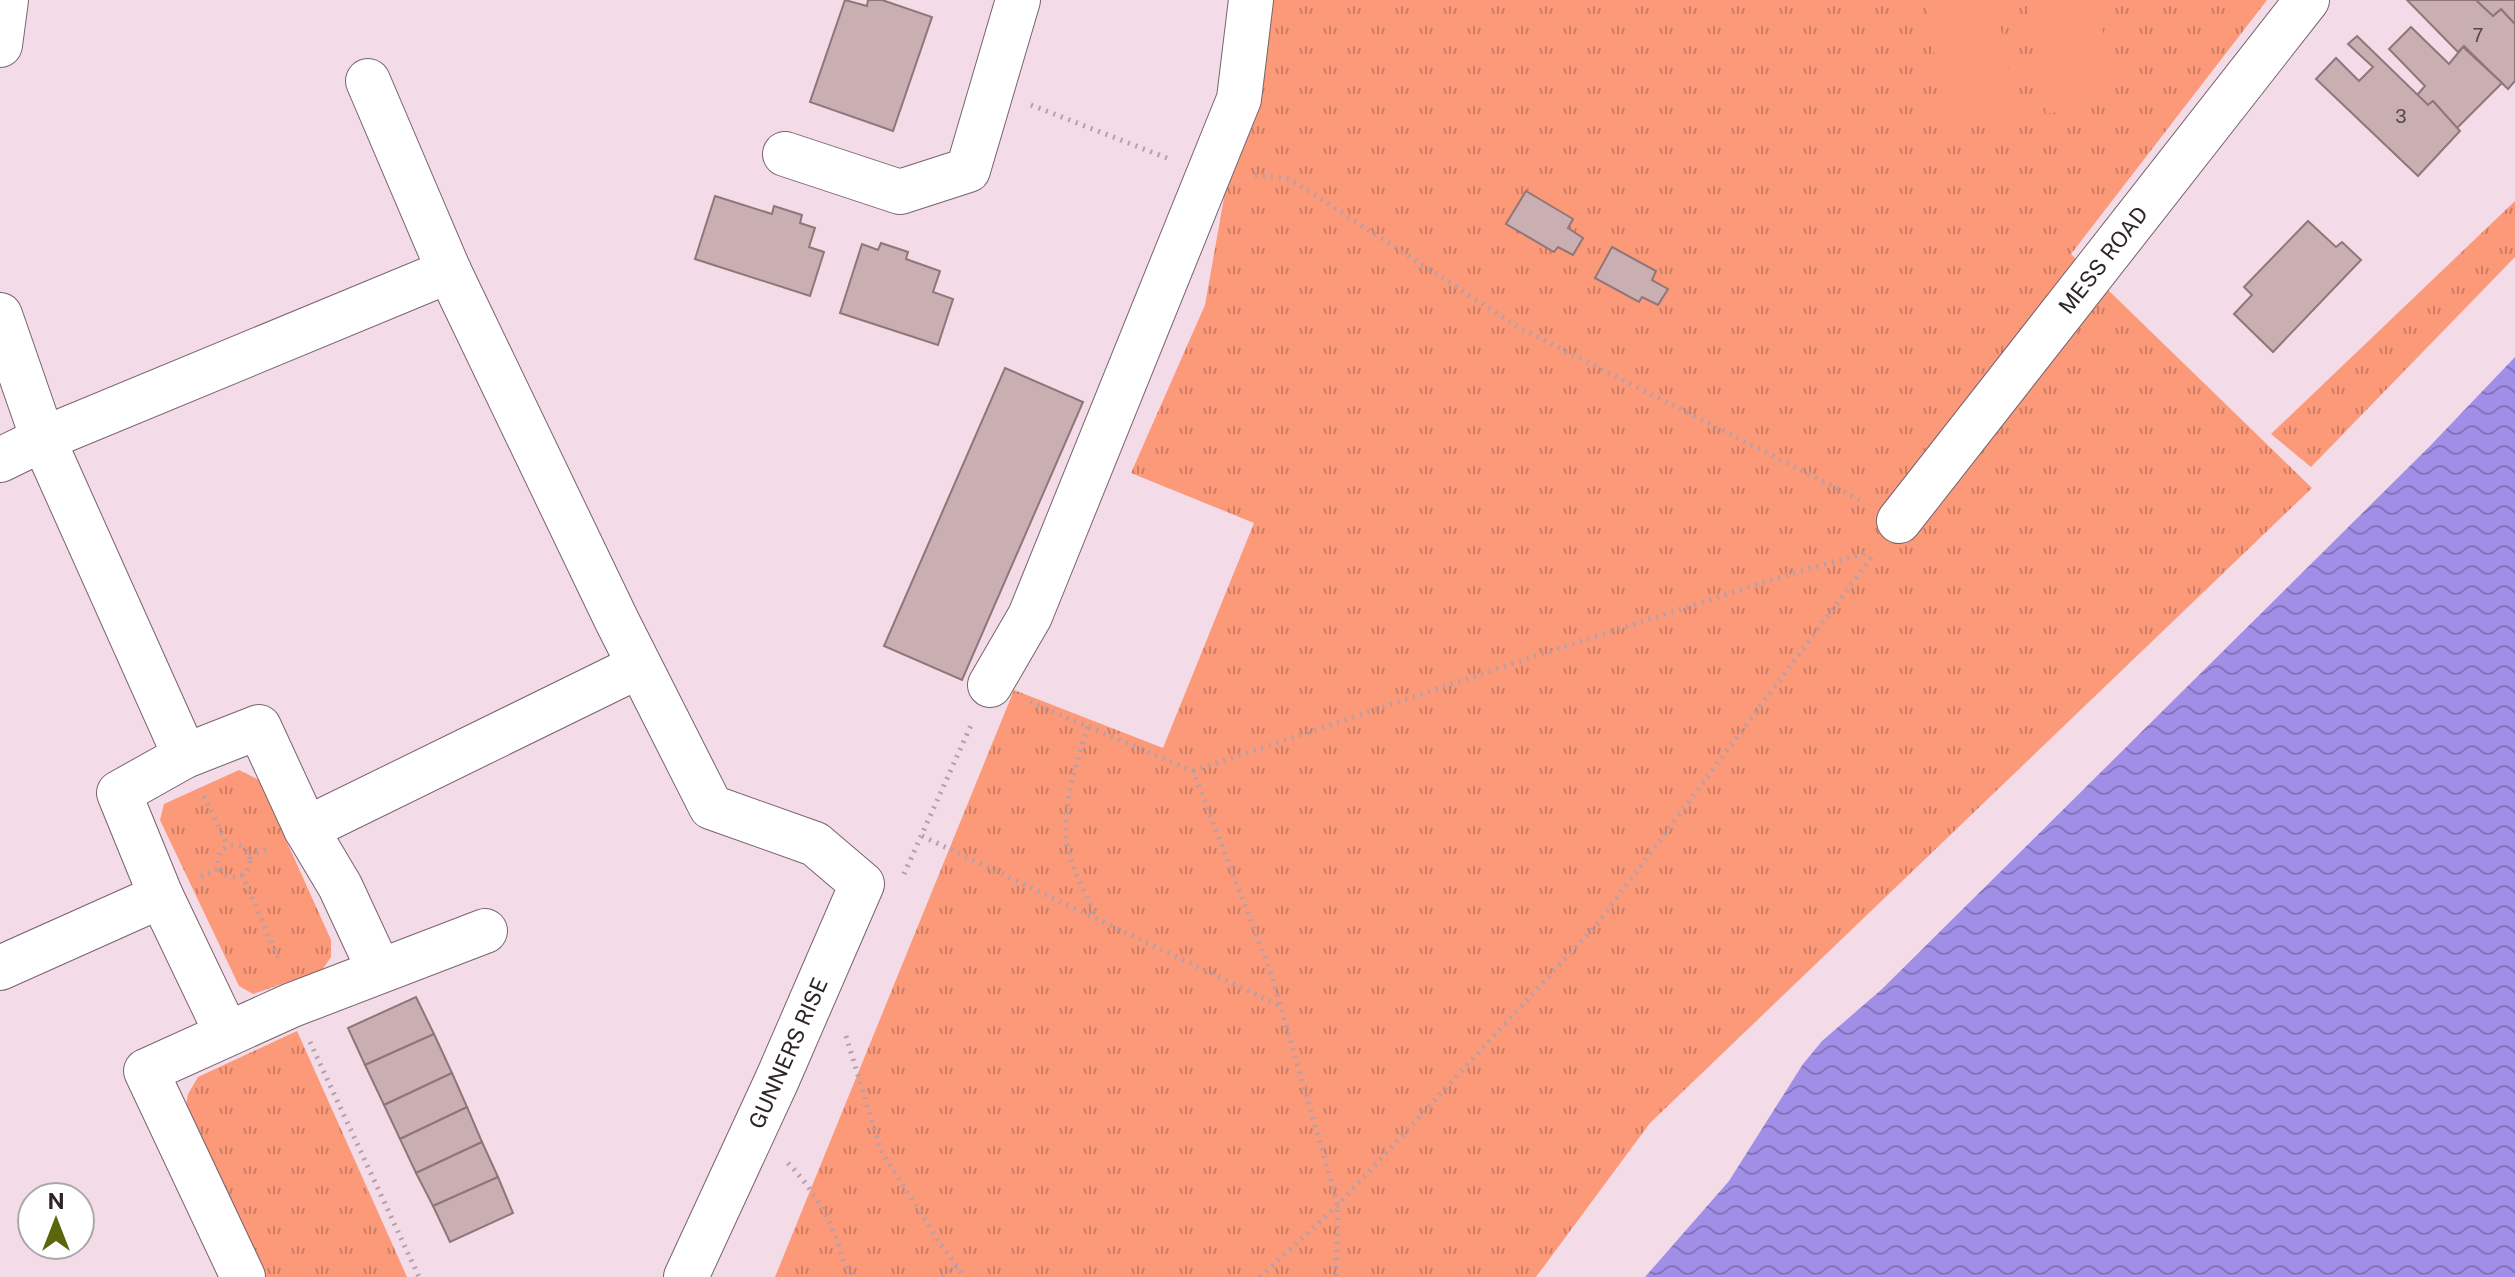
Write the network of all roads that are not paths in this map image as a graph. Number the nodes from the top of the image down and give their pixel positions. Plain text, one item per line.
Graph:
1 (6, 0) edge
2 (1018, 0) edge
3 (1251, 0) edge
4 (2307, 0) edge
5 (0, 45) edge
6 (368, 81) dead end
7 (785, 154) dead end
8 (449, 271) junction
9 (0, 315) edge
10 (43, 439) junction
11 (0, 460) edge
12 (1888, 536) road end
13 (639, 666) junction
14 (990, 685) road end
15 (185, 756) junction
16 (306, 829) junction
17 (161, 896) junction
18 (485, 931) dead end
19 (0, 968) edge
20 (379, 970) junction
21 (227, 1034) junction
22 (243, 1277) edge
23 (686, 1277) edge

1 - 5 street
2 - 7 street
3 - 14 street
4 - 12 street, MESS ROAD
6 - 8 street
8 - 10 street
8 - 13 street
9 - 10 street
10 - 11 street
10 - 15 street
13 - 16 street
13 - 23 street, GUNNERS RISE
15 - 16 street
15 - 17 street
16 - 20 street
17 - 19 street
17 - 21 street
18 - 20 street
20 - 21 street
21 - 22 street

